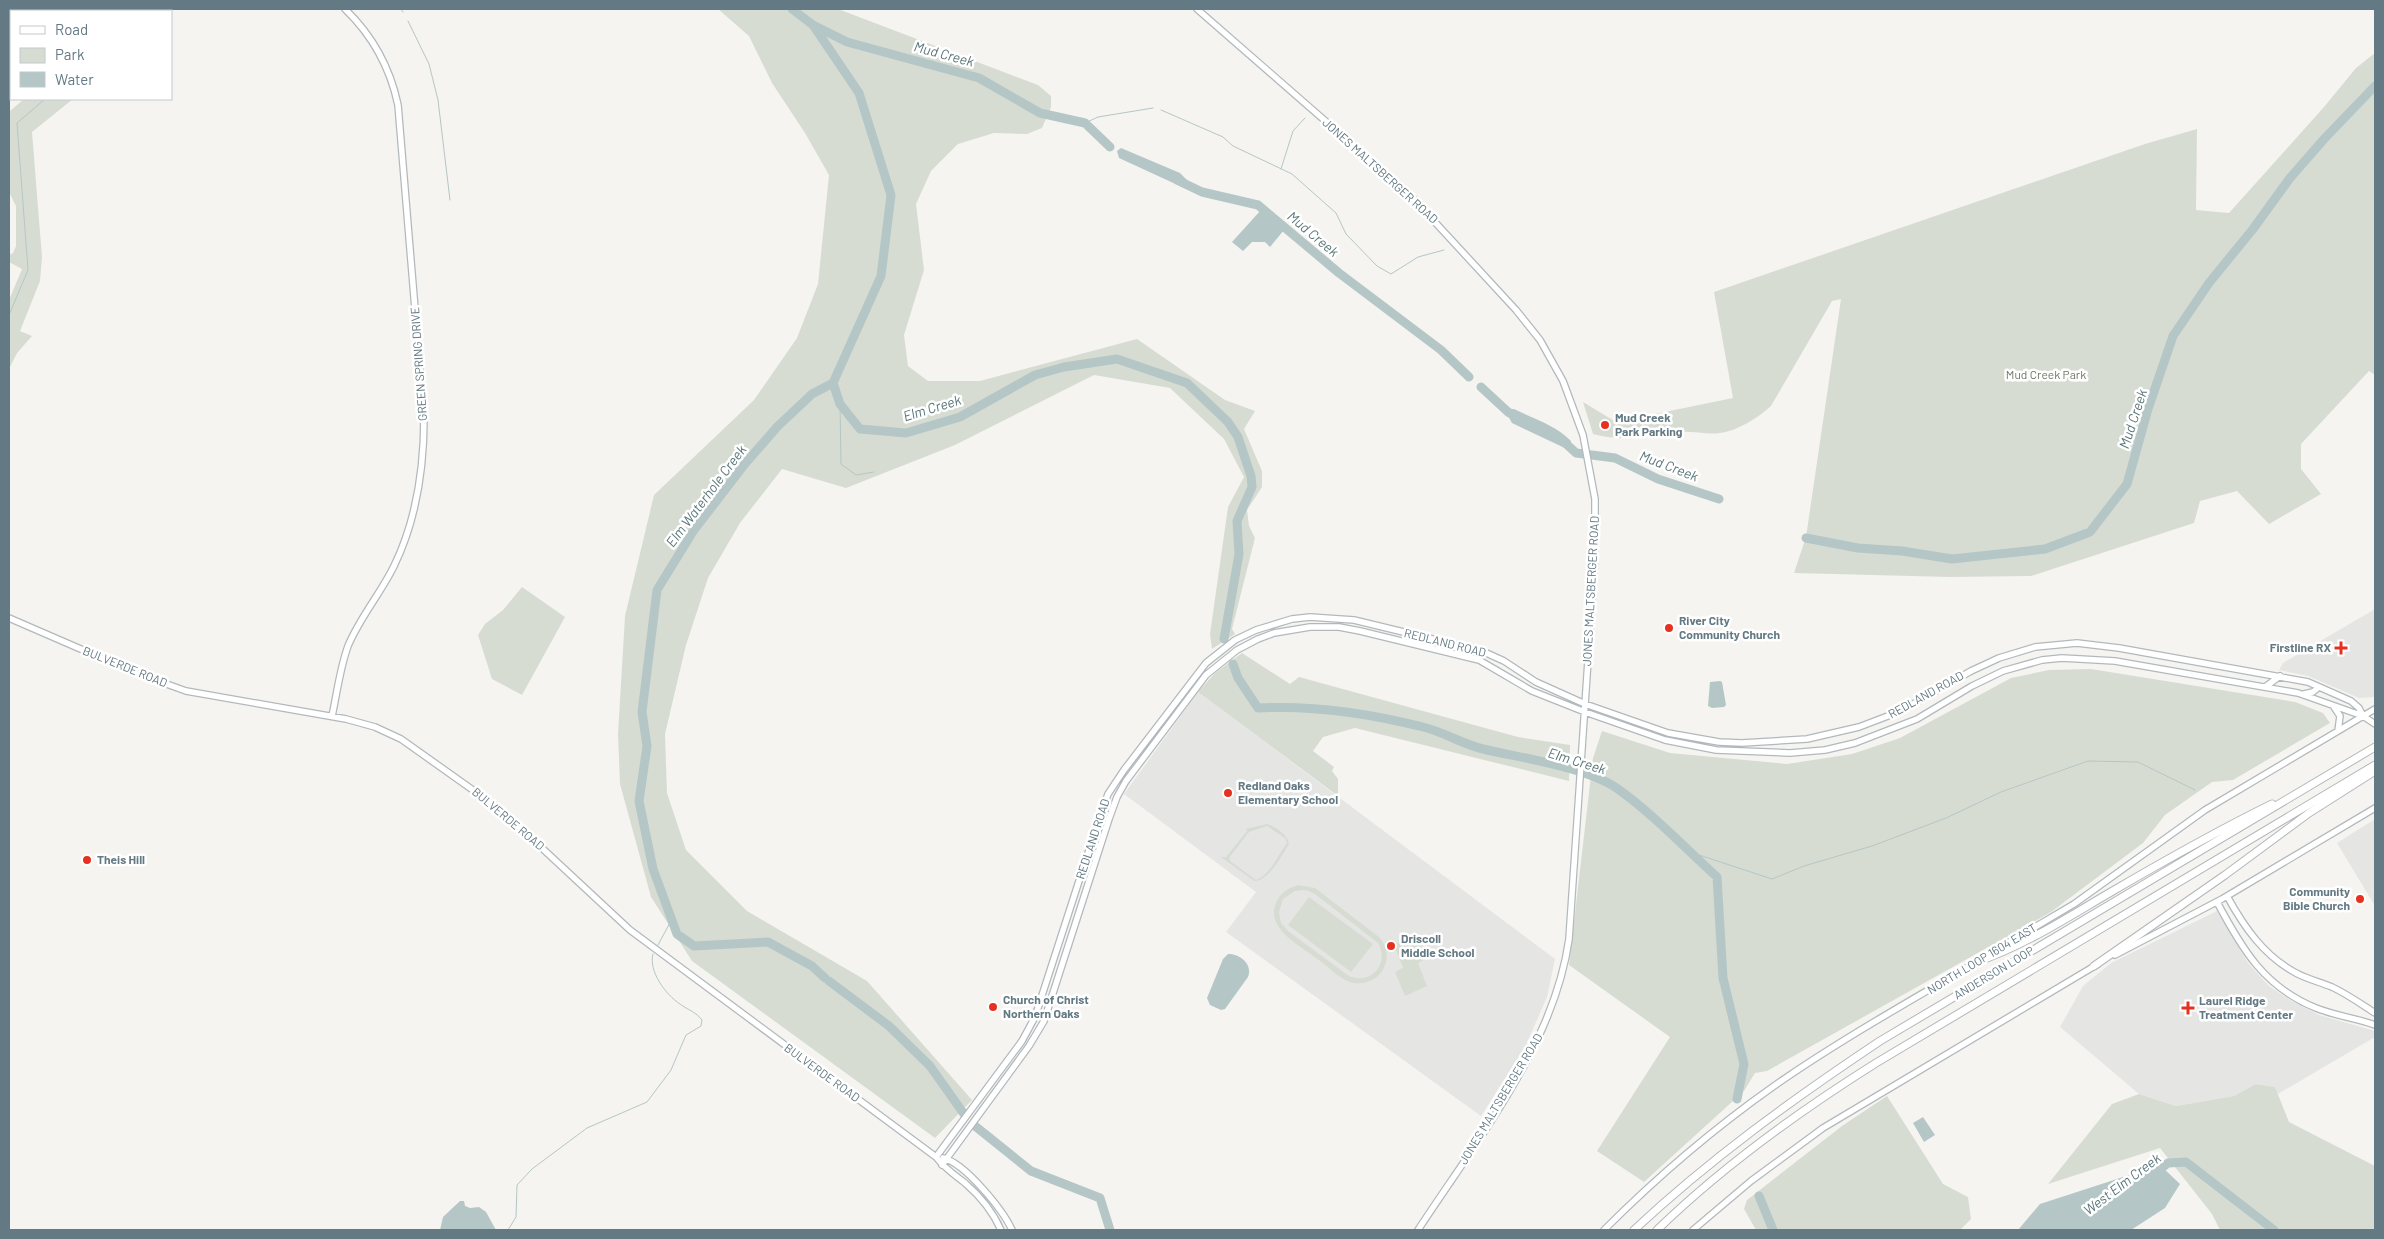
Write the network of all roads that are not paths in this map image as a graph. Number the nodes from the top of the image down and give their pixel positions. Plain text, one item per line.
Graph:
1 (346, 9) edge
2 (1197, 9) edge
3 (9, 618) edge
4 (2119, 648) junction
5 (1999, 658) junction
6 (2115, 662) junction
7 (2003, 671) junction
8 (2280, 676) junction
9 (2319, 686) junction
10 (2265, 687) junction
11 (2304, 694) junction
12 (1585, 704) junction
13 (2332, 705) junction
14 (2375, 709) edge
15 (1585, 712) junction
16 (332, 716) junction
17 (2363, 716) junction
18 (2375, 724) edge
19 (2338, 731) junction
20 (2375, 747) edge
21 (2351, 761) junction
22 (2375, 765) edge
23 (2375, 771) edge
24 (2375, 808) edge
25 (2228, 896) junction
26 (2217, 902) junction
27 (1976, 962) junction
28 (2094, 966) junction
29 (2375, 1013) edge
30 (2375, 1025) edge
31 (936, 1157) junction
32 (946, 1158) junction
33 (942, 1165) junction
34 (1001, 1230) edge
35 (1012, 1230) edge
36 (1418, 1230) edge
37 (1604, 1230) edge
38 (1634, 1230) edge
39 (1657, 1230) edge
40 (1693, 1230) edge

1 - 16 main road, GREEN SPRING DRIVE
2 - 12 main road, JONES MALTSBERGER ROAD
3 - 16 main road, BULVERDE ROAD
4 - 5 main road, REDLAND ROAD
4 - 6 main road
4 - 8 main road, REDLAND ROAD
5 - 7 main road
5 - 12 main road, REDLAND ROAD
6 - 7 main road, REDLAND ROAD
6 - 10 main road, REDLAND ROAD
7 - 15 main road, REDLAND ROAD
8 - 9 main road, REDLAND ROAD
8 - 10 main road
9 - 11 main road
9 - 17 main road, REDLAND ROAD
10 - 11 main road, REDLAND ROAD
11 - 13 main road, REDLAND ROAD
12 - 15 main road, JONES MALTSBERGER ROAD
12 - 31 main road, REDLAND ROAD
13 - 17 main road, REDLAND ROAD
13 - 19 main road
14 - 17 main road, NORTH LOOP 1604 EAST
15 - 32 main road, REDLAND ROAD
15 - 36 main road, JONES MALTSBERGER ROAD
16 - 31 main road, BULVERDE ROAD
17 - 18 main road, REDLAND ROAD
17 - 19 main road, NORTH LOOP 1604 EAST
19 - 27 main road, NORTH LOOP 1604 EAST
20 - 21 highway, ANDERSON LOOP
21 - 27 highway
21 - 38 highway, ANDERSON LOOP
22 - 39 highway, ANDERSON LOOP
23 - 28 highway
24 - 25 main road
25 - 26 main road
25 - 29 main road
26 - 28 main road
26 - 30 main road
27 - 37 main road, NORTH LOOP 1604 EAST
28 - 40 main road
31 - 32 main road
31 - 33 main road, BULVERDE ROAD
32 - 33 main road, REDLAND ROAD
32 - 35 main road
33 - 34 main road, BULVERDE ROAD

